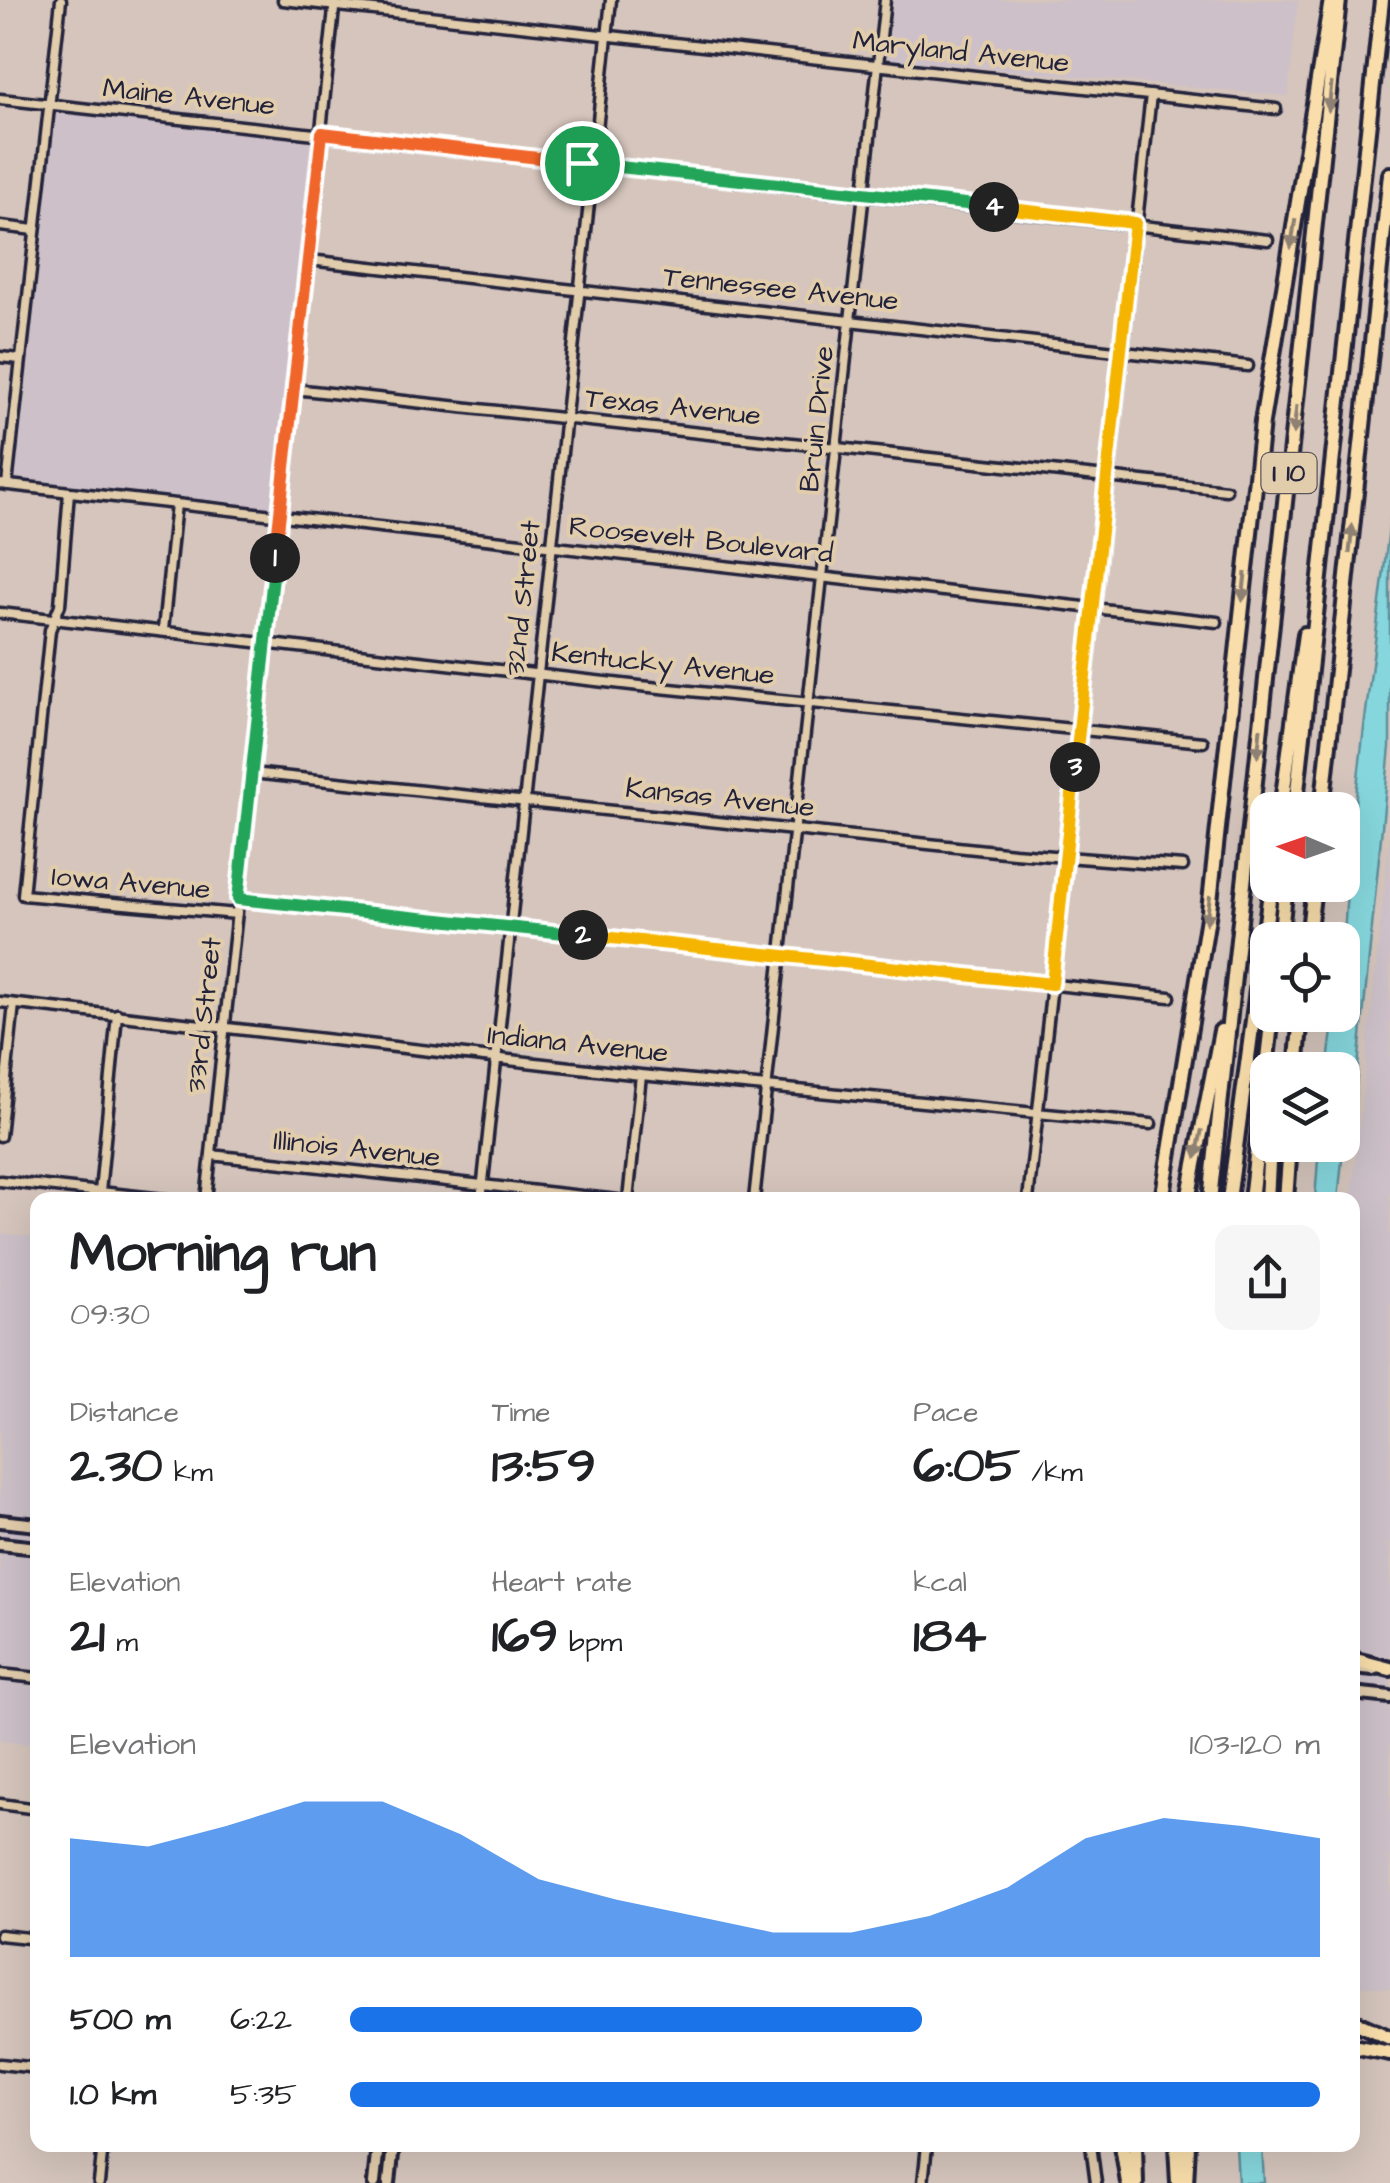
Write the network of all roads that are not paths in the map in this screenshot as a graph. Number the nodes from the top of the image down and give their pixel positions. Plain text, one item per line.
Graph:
1 (60, 0) edge
2 (283, 0) edge
3 (611, 0) edge
4 (885, 0) edge
5 (1331, 0) edge
6 (1339, 0) edge
7 (1382, 0) edge
8 (335, 3) edge
9 (607, 36) junction
10 (878, 65) junction
11 (1151, 95) junction
12 (0, 99) edge
13 (48, 104) junction
14 (1276, 108) dead end
15 (322, 133) junction
16 (593, 164) junction
17 (1390, 174) edge
18 (864, 193) junction
19 (1135, 223) junction
20 (0, 226) edge
21 (34, 230) junction
22 (1268, 240) dead end
23 (309, 260) junction
24 (579, 290) junction
25 (850, 319) junction
26 (1122, 349) junction
27 (0, 357) edge
28 (20, 360) junction
29 (1248, 366) dead end
30 (294, 389) junction
31 (1339, 389) junction
32 (565, 418) junction
33 (836, 447) junction
34 (1108, 478) junction
35 (4, 485) edge
36 (1226, 490) dead end
37 (70, 492) junction
38 (176, 504) junction
39 (280, 516) junction
40 (551, 546) junction
41 (822, 576) junction
42 (1094, 605) junction
43 (0, 613) edge
44 (53, 618) junction
45 (1217, 622) dead end
46 (163, 630) junction
47 (266, 642) junction
48 (538, 674) junction
49 (809, 702) junction
50 (1080, 728) junction
51 (1203, 742) dead end
52 (252, 773) junction
53 (1283, 792) edge
54 (1296, 792) edge
55 (1324, 792) edge
56 (524, 800) junction
57 (796, 828) junction
58 (1066, 857) junction
59 (1183, 866) dead end
60 (238, 899) junction
61 (1268, 902) edge
62 (237, 914) junction
63 (511, 927) junction
64 (1237, 945) junction
65 (782, 957) junction
66 (1052, 984) junction
67 (1170, 997) dead end
68 (0, 1002) edge
69 (14, 1004) junction
70 (118, 1014) junction
71 (226, 1027) junction
72 (1271, 1032) edge
73 (496, 1058) junction
74 (641, 1075) junction
75 (767, 1086) junction
76 (1038, 1112) junction
77 (1151, 1124) dead end
78 (0, 1136) edge
79 (211, 1155) junction
80 (1269, 1162) edge
81 (1289, 1162) edge
82 (0, 1181) edge
83 (482, 1186) junction
84 (100, 1192) joint
85 (207, 1192) edge
86 (481, 1192) edge
87 (540, 1192) edge
88 (629, 1192) edge
89 (755, 1192) edge
90 (1029, 1192) edge
91 (1163, 1192) edge
92 (1190, 1192) edge
93 (1211, 1192) edge
94 (1231, 1192) edge
95 (1252, 1192) edge
96 (1267, 1192) edge
97 (1287, 1192) edge
98 (0, 1521) edge
99 (30, 1524) edge
100 (0, 1544) edge
101 (30, 1547) edge
102 (1360, 1661) edge
103 (1360, 1668) edge
104 (1390, 1670) edge
105 (0, 1674) edge
106 (30, 1677) edge
107 (1360, 1694) edge
108 (1390, 1697) edge
109 (0, 1804) edge
110 (30, 1807) edge
111 (0, 1935) edge
112 (30, 1938) edge
113 (1360, 2025) edge
114 (1390, 2038) edge
115 (1360, 2047) edge
116 (1390, 2053) edge
117 (0, 2064) edge
118 (30, 2067) edge
119 (101, 2152) edge
120 (377, 2152) edge
121 (392, 2152) edge
122 (927, 2152) edge
123 (1092, 2152) edge
124 (1123, 2152) edge
125 (1135, 2152) edge
126 (1176, 2152) edge
127 (1188, 2152) edge
128 (98, 2183) edge
129 (374, 2183) edge
130 (389, 2183) edge
131 (923, 2183) edge
132 (1096, 2183) edge
133 (1128, 2183) edge
134 (1136, 2183) edge
135 (1178, 2183) edge
136 (1186, 2183) edge

1 - 13 street
2 - 8 street, Maryland Avenue
3 - 9 street, 32nd Street
4 - 10 street, Bruin Drive
5 -> 91 highway
6 -> 64 highway, I 10
7 - 31 highway, I 10
8 - 9 street, Maryland Avenue
8 - 15 street, 33rd Street
9 - 10 street, Maryland Avenue
9 - 16 street, 32nd Street
10 - 11 street, Maryland Avenue
10 - 18 street, Bruin Drive
11 - 14 street, Maryland Avenue
11 - 19 street
12 - 13 street, Maine Avenue
13 - 15 street, Maine Avenue
13 - 21 street
15 - 16 street, Maine Avenue
15 - 23 street, 33rd Street
16 - 18 street, Maine Avenue
16 - 24 street, 32nd Street
55 -> 17 highway
18 - 19 street, Maine Avenue
18 - 25 street, Bruin Drive
19 - 22 street, Maine Avenue
19 - 26 street
20 - 21 street
21 - 28 street
23 - 24 street, Tennessee Avenue
23 - 30 street, 33rd Street
24 - 25 street, Tennessee Avenue
24 - 32 street, 32nd Street
25 - 26 street, Tennessee Avenue
25 - 33 street, Bruin Drive
26 - 29 street, Tennessee Avenue
26 - 34 street
27 - 28 street
28 - 35 street
30 - 32 street, Texas Avenue
30 - 39 street, 33rd Street
31 - 53 highway
31 - 54 highway, I 10
32 - 33 street, Texas Avenue
32 - 40 street, 32nd Street
33 - 34 street, Texas Avenue
33 - 41 street, Bruin Drive
34 - 36 street, Texas Avenue
34 - 42 street
35 - 37 street, Roosevelt Boulevard
37 - 38 street, Roosevelt Boulevard
37 - 44 street
38 - 39 street, Roosevelt Boulevard
38 - 46 street
39 - 40 street, Roosevelt Boulevard
39 - 47 street, 33rd Street
40 - 41 street, Roosevelt Boulevard
40 - 48 street, 32nd Street
41 - 42 street, Roosevelt Boulevard
41 - 49 street, Bruin Drive
42 - 45 street, Roosevelt Boulevard
42 - 50 street
43 - 44 street, Kentucky Avenue
44 - 46 street, Kentucky Avenue
44 - 62 street, Iowa Avenue
46 - 47 street, Kentucky Avenue
47 - 48 street, Kentucky Avenue
47 - 52 street, 33rd Street
48 - 49 street, Kentucky Avenue
48 - 56 street, 32nd Street
49 - 50 street, Kentucky Avenue
49 - 57 street, Bruin Drive
50 - 51 street, Kentucky Avenue
50 - 58 street
52 - 56 street, Kansas Avenue
52 - 60 street, 33rd Street
56 - 57 street, Kansas Avenue
56 - 63 street, 32nd Street
57 - 58 street, Kansas Avenue
57 - 65 street, Bruin Drive
58 - 59 street, Kansas Avenue
58 - 66 street
60 - 62 street, 33rd Street
60 - 63 street, Iowa Avenue
61 - 94 highway
62 - 71 street, 33rd Street
63 - 65 street, Iowa Avenue
63 - 73 street, 32nd Street
64 -> 92 highway
64 - 93 highway, I 10
65 - 66 street, Iowa Avenue
65 - 75 street, Bruin Drive
66 - 67 street, Iowa Avenue
66 - 76 street
68 - 69 street, Indiana Avenue
69 - 70 street, Indiana Avenue
69 - 78 street
70 - 71 street, Indiana Avenue
70 - 84 street
71 - 73 street, Indiana Avenue
71 - 79 street, 33rd Street
72 - 95 highway
73 - 74 street, Indiana Avenue
73 - 83 street, 32nd Street
74 - 75 street, Indiana Avenue
74 - 88 street
75 - 76 street, Indiana Avenue
75 - 89 street, Bruin Drive
76 - 77 street, Indiana Avenue
76 - 90 street
79 - 83 street, Illinois Avenue
79 - 85 street, 33rd Street
80 - 96 highway
81 - 97 highway
82 - 84 street
83 - 86 street, 32nd Street
83 - 87 street, Illinois Avenue
98 - 99 main road
100 - 101 main road
102 - 104 highway
103 - 104 main road
105 - 106 street
107 - 108 main road
109 - 110 street
111 - 112 street
113 - 114 highway
115 - 116 highway
117 - 118 street
119 - 128 street
120 - 129 main road
121 - 130 main road
122 - 131 street
123 - 132 street
124 - 133 highway
125 - 134 highway
126 - 135 highway
127 - 136 highway

